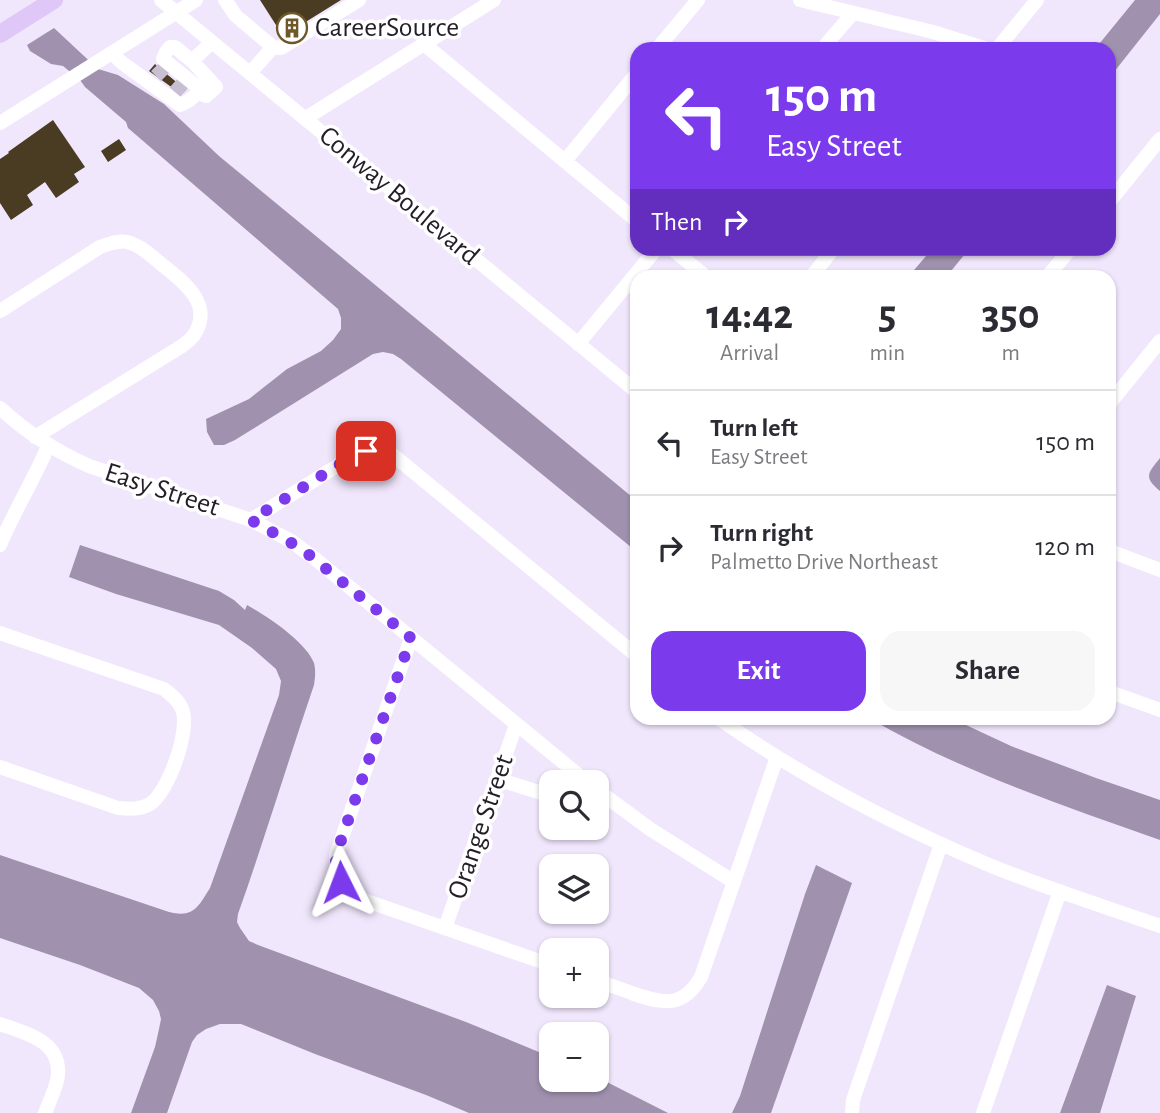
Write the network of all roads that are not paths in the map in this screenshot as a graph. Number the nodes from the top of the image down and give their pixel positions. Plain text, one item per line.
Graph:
1 (54, 0) edge
2 (161, 0) edge
3 (196, 0) edge
4 (225, 0) edge
5 (359, 0) edge
6 (494, 0) edge
7 (698, 0) edge
8 (800, 0) edge
9 (1037, 0) edge
10 (176, 12) junction
11 (853, 13) junction
12 (0, 34) edge
13 (212, 41) junction
14 (663, 42) edge
15 (828, 42) edge
16 (965, 42) edge
17 (1003, 42) edge
18 (424, 44) junction
19 (273, 47) junction
20 (112, 53) junction
21 (188, 58) junction
22 (162, 71) junction
23 (250, 73) junction
24 (630, 82) edge
25 (202, 87) junction
26 (179, 88) junction
27 (306, 118) junction
28 (0, 124) edge
29 (1160, 139) edge
30 (565, 161) junction
31 (1116, 194) edge
32 (630, 215) edge
33 (650, 256) edge
34 (681, 256) edge
35 (828, 256) edge
36 (1064, 256) edge
37 (639, 270) edge
38 (698, 270) edge
39 (817, 270) edge
40 (1053, 270) edge
41 (630, 281) edge
42 (0, 311) edge
43 (1160, 341) edge
44 (578, 344) junction
45 (630, 386) edge
46 (1116, 396) edge
47 (0, 408) edge
48 (35, 437) junction
49 (48, 446) junction
50 (251, 520) junction
51 (0, 545) edge
52 (1116, 553) edge
53 (1160, 570) edge
54 (0, 633) edge
55 (411, 638) junction
56 (630, 650) edge
57 (1116, 694) edge
58 (1160, 710) edge
59 (516, 725) junction
60 (729, 725) edge
61 (777, 757) junction
62 (0, 766) edge
63 (572, 770) edge
64 (497, 779) junction
65 (539, 792) edge
66 (609, 802) edge
67 (941, 844) junction
68 (734, 882) junction
69 (1060, 891) junction
70 (1160, 926) edge
71 (445, 928) junction
72 (539, 961) edge
73 (609, 985) edge
74 (0, 1024) edge
75 (46, 1113) edge
76 (852, 1113) edge
77 (983, 1113) edge

1 - 12 main road
2 - 10 street, Conway Boulevard
3 - 10 street
4 - 19 street
5 - 19 street
6 - 18 street
7 - 14 street
8 - 11 street
9 - 17 street
10 - 13 street, Conway Boulevard
10 - 20 street
11 - 15 street
11 - 16 street
13 - 21 street
13 - 23 street, Conway Boulevard
18 - 27 street
18 - 30 street
19 - 23 street
20 - 22 street
20 - 28 street
21 - 22 street
21 - 25 street
22 - 26 street
22 - 26 street
23 - 27 street, Conway Boulevard
24 - 30 street
25 - 26 street
25 - 26 street
27 - 44 street, Conway Boulevard
29 - 31 street
30 - 32 street
33 - 37 street
34 - 38 street
35 - 39 street
36 - 40 street
41 - 44 street
42 - 48 street
43 - 46 street
44 - 45 street, Conway Boulevard
47 - 48 street, Easy Street
48 - 49 street, Easy Street
49 - 50 street, Easy Street
49 - 51 street
50 - 55 street, Easy Street
50 - 56 street
52 - 53 street
54 - 62 street
55 - 59 street, Easy Street
55 - 71 street
57 - 58 street
59 - 63 street, Easy Street
59 - 64 street, Orange Street
60 - 61 street
61 - 67 street
61 - 68 street
64 - 65 street
64 - 71 street, Orange Street
66 - 68 street
67 - 69 street
67 - 76 street
68 - 73 street
69 - 70 street
69 - 77 street
71 - 72 street
74 - 75 street

